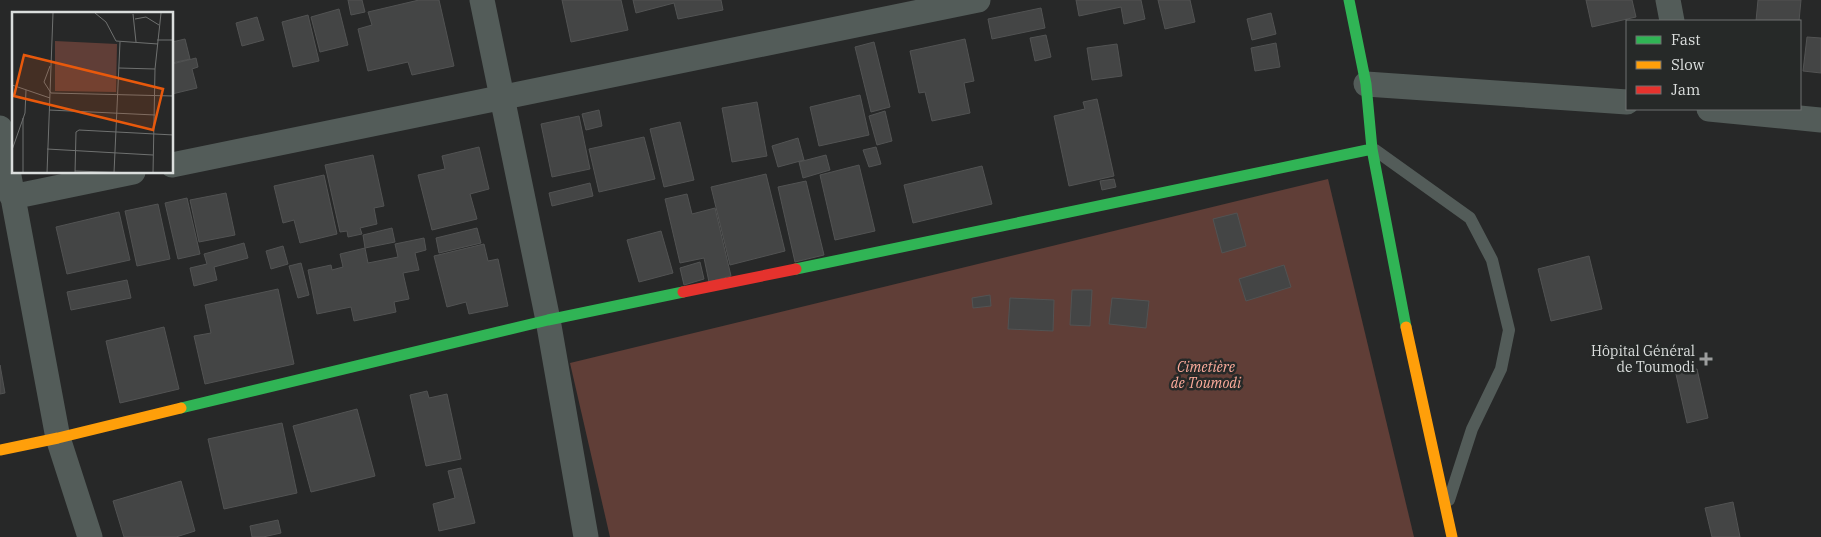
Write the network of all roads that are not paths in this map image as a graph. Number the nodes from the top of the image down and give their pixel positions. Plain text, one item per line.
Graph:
1 (482, 0) edge
2 (978, 0) edge
3 (1349, 0) edge
4 (1668, 0) edge
5 (1672, 20) edge
6 (1366, 84) junction
7 (502, 98) junction
8 (1626, 102) edge
9 (1719, 110) edge
10 (1821, 120) edge
11 (0, 128) edge
12 (1372, 149) junction
13 (174, 165) edge
14 (123, 174) edge
15 (12, 197) junction
16 (548, 320) junction
17 (58, 438) junction
18 (0, 450) edge
19 (1446, 509) junction
20 (90, 537) edge
21 (586, 537) edge
22 (1452, 537) edge

1 - 7 street
2 - 7 street
3 - 6 street
4 - 5 street
6 - 8 street
6 - 12 street
7 - 13 street
7 - 16 street
9 - 10 street
11 - 15 street
12 - 16 street
12 - 19 street
12 - 19 lane
14 - 15 street
15 - 17 street
16 - 17 street
16 - 21 street
17 - 18 street
17 - 20 street
19 - 22 street

